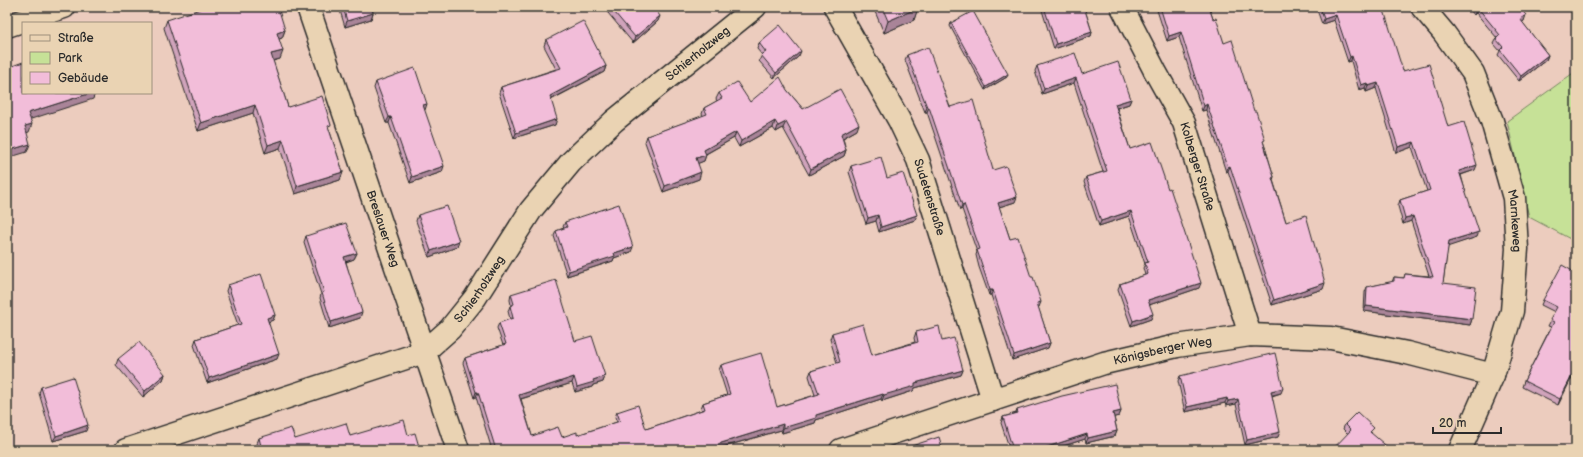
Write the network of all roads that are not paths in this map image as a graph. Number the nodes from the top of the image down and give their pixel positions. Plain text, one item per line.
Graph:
1 (64, 7) edge
2 (308, 7) edge
3 (755, 7) edge
4 (835, 7) edge
5 (1122, 7) edge
6 (1422, 7) edge
7 (7, 26) edge
8 (1250, 335) junction
9 (424, 352) junction
10 (1493, 375) junction
11 (994, 400) junction
12 (126, 450) edge
13 (458, 450) edge
14 (841, 450) edge
15 (1460, 450) edge

1 - 7 street
2 - 9 street, Breslauer Weg
3 - 9 street, Schierholzweg
4 - 11 street, Sudetenstraße
5 - 8 street, Kolberger Straße
6 - 10 street, Marnkeweg
8 - 10 street, Königsberger Weg
8 - 11 street, Königsberger Weg
9 - 12 street, Schierholzweg
9 - 13 street, Breslauer Weg
10 - 15 street, Marnkeweg
11 - 14 street, Königsberger Weg

